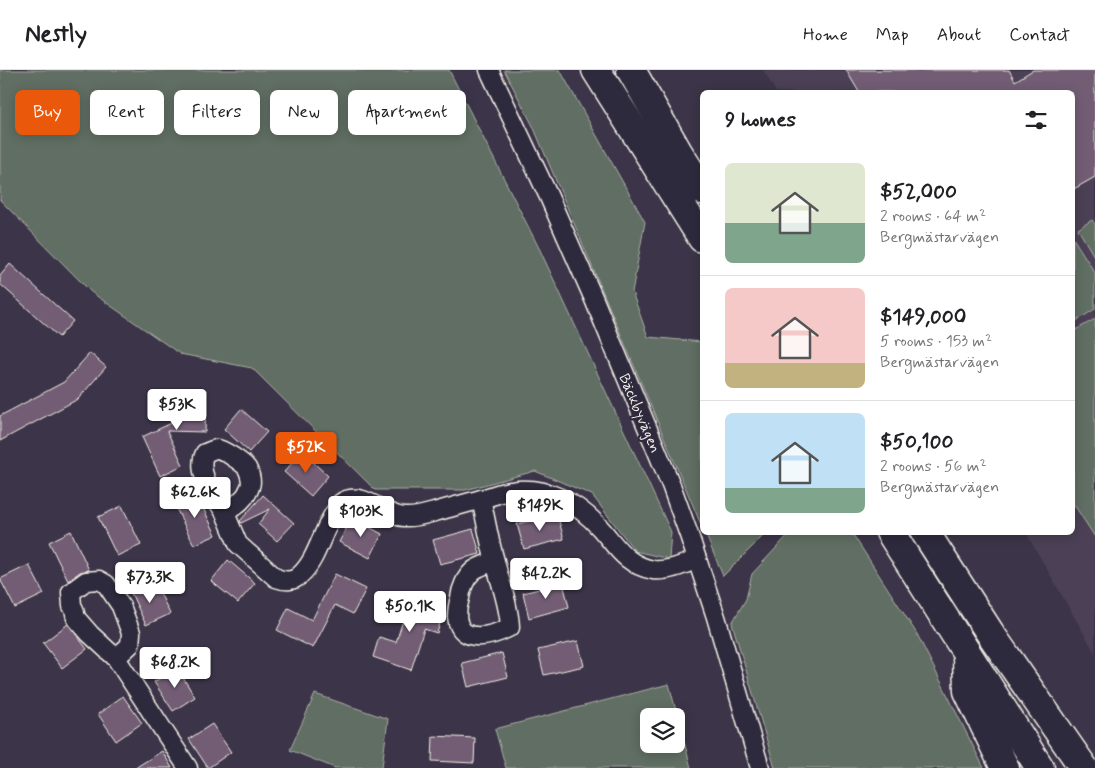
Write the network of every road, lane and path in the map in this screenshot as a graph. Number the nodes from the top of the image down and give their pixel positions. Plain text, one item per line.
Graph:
1 (489, 70) edge
2 (596, 70) edge
3 (631, 70) edge
4 (700, 187) edge
5 (700, 235) edge
6 (481, 499) junction
7 (226, 513) dead end
8 (892, 535) edge
9 (927, 535) edge
10 (697, 560) junction
11 (495, 561) dead end
12 (967, 653) junction
13 (116, 658) dead end
14 (1063, 738) junction
15 (1095, 765) edge
16 (188, 768) edge
17 (760, 768) edge
18 (1005, 768) edge
19 (1040, 768) edge
20 (1084, 768) edge

1 - 10 street, Bäckbyvägen
2 - 5 highway
3 - 4 highway
6 - 7 street
6 - 10 street
6 - 11 street
8 - 12 highway
9 - 14 highway
10 - 17 street, Bäckbyvägen
12 - 18 highway
12 - 19 highway
13 - 16 street
14 - 15 highway
14 - 20 highway

